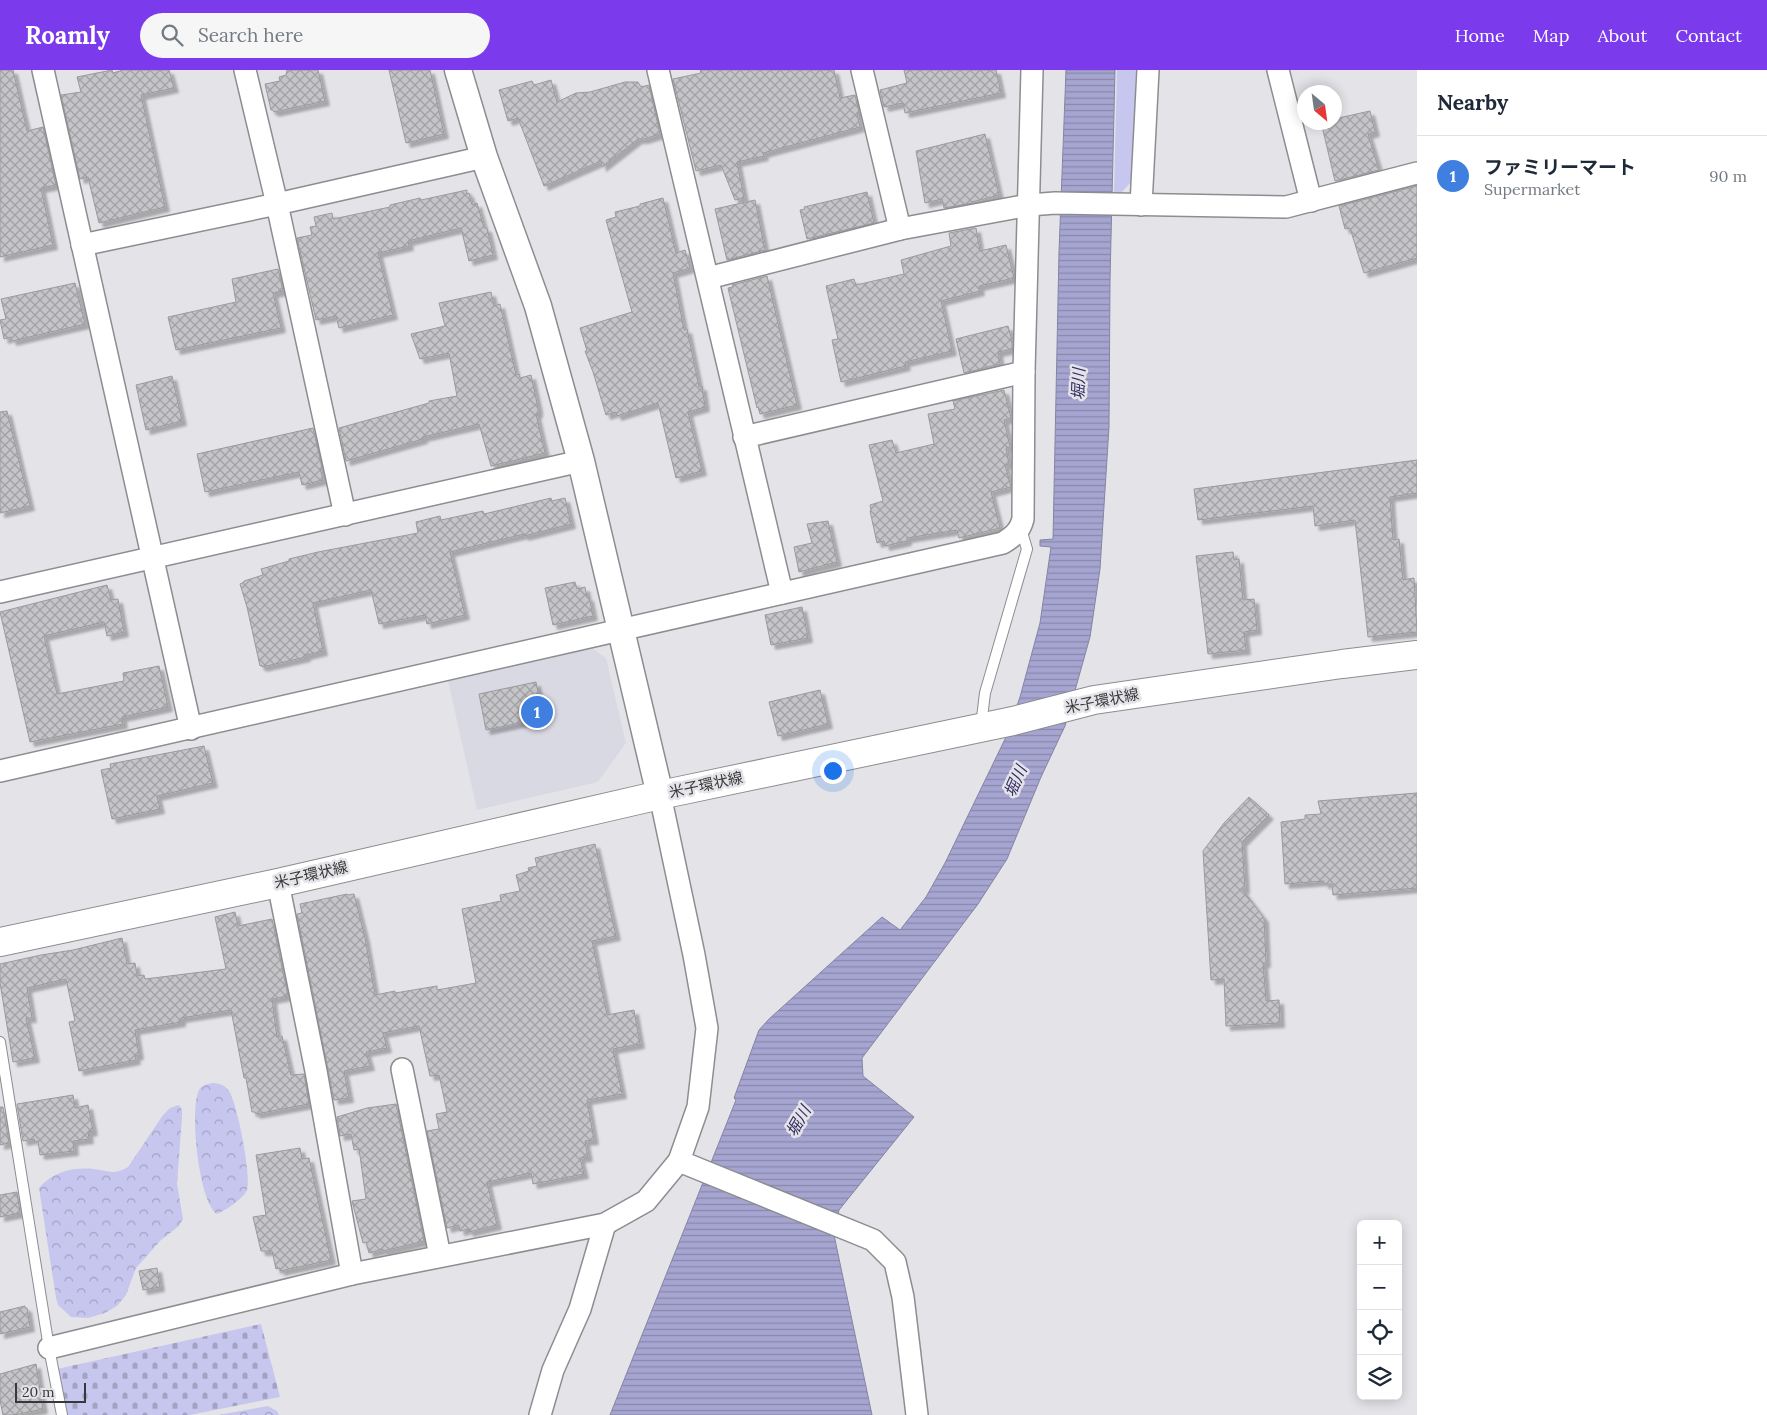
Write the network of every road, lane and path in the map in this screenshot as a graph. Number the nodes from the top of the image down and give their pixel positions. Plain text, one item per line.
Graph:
1 (43, 70) edge
2 (245, 70) edge
3 (458, 70) edge
4 (658, 70) edge
5 (862, 70) edge
6 (1032, 70) edge
7 (1148, 70) edge
8 (1278, 70) edge
9 (484, 157) junction
10 (1417, 173) edge
11 (1311, 200) junction
12 (277, 204) junction
13 (1029, 205) junction
14 (1141, 205) junction
15 (900, 229) junction
16 (82, 245) junction
17 (708, 278) junction
18 (1024, 372) junction
19 (744, 436) junction
20 (581, 461) junction
21 (345, 516) junction
22 (1021, 528) junction
23 (152, 559) junction
24 (0, 592) edge
25 (782, 593) junction
26 (621, 631) junction
27 (1417, 655) edge
28 (981, 728) junction
29 (191, 729) junction
30 (0, 771) edge
31 (660, 795) junction
32 (278, 883) junction
33 (0, 942) edge
34 (0, 1042) edge
35 (402, 1068) dead end
36 (679, 1160) junction
37 (605, 1224) junction
38 (440, 1256) junction
39 (352, 1274) junction
40 (49, 1348) junction
41 (62, 1415) edge
42 (540, 1415) edge
43 (918, 1415) edge

1 - 16 street
2 - 12 street
3 - 9 street
4 - 17 street
5 - 15 street
6 - 13 street
7 - 14 street
8 - 11 street
9 - 12 street
9 - 20 street
10 - 11 street
11 - 14 street
12 - 16 street
12 - 21 street
13 - 14 street
13 - 15 street
13 - 18 street
15 - 17 street
16 - 23 street
17 - 19 street
18 - 19 street
18 - 22 street
19 - 25 street
20 - 21 street
20 - 26 street
21 - 23 street
22 - 25 street
22 - 28 lane
23 - 24 street
23 - 29 street
25 - 26 street
26 - 29 street
26 - 31 street
27 - 28 main road, 米子環状線
28 - 31 main road, 米子環状線
29 - 30 street
31 - 32 main road, 米子環状線
31 - 36 street
32 - 33 main road, 米子環状線
32 - 39 street
34 - 40 lane
35 - 38 street
36 - 37 street
36 - 43 street
37 - 38 street
37 - 42 street
38 - 39 street
39 - 40 street
40 - 41 lane

